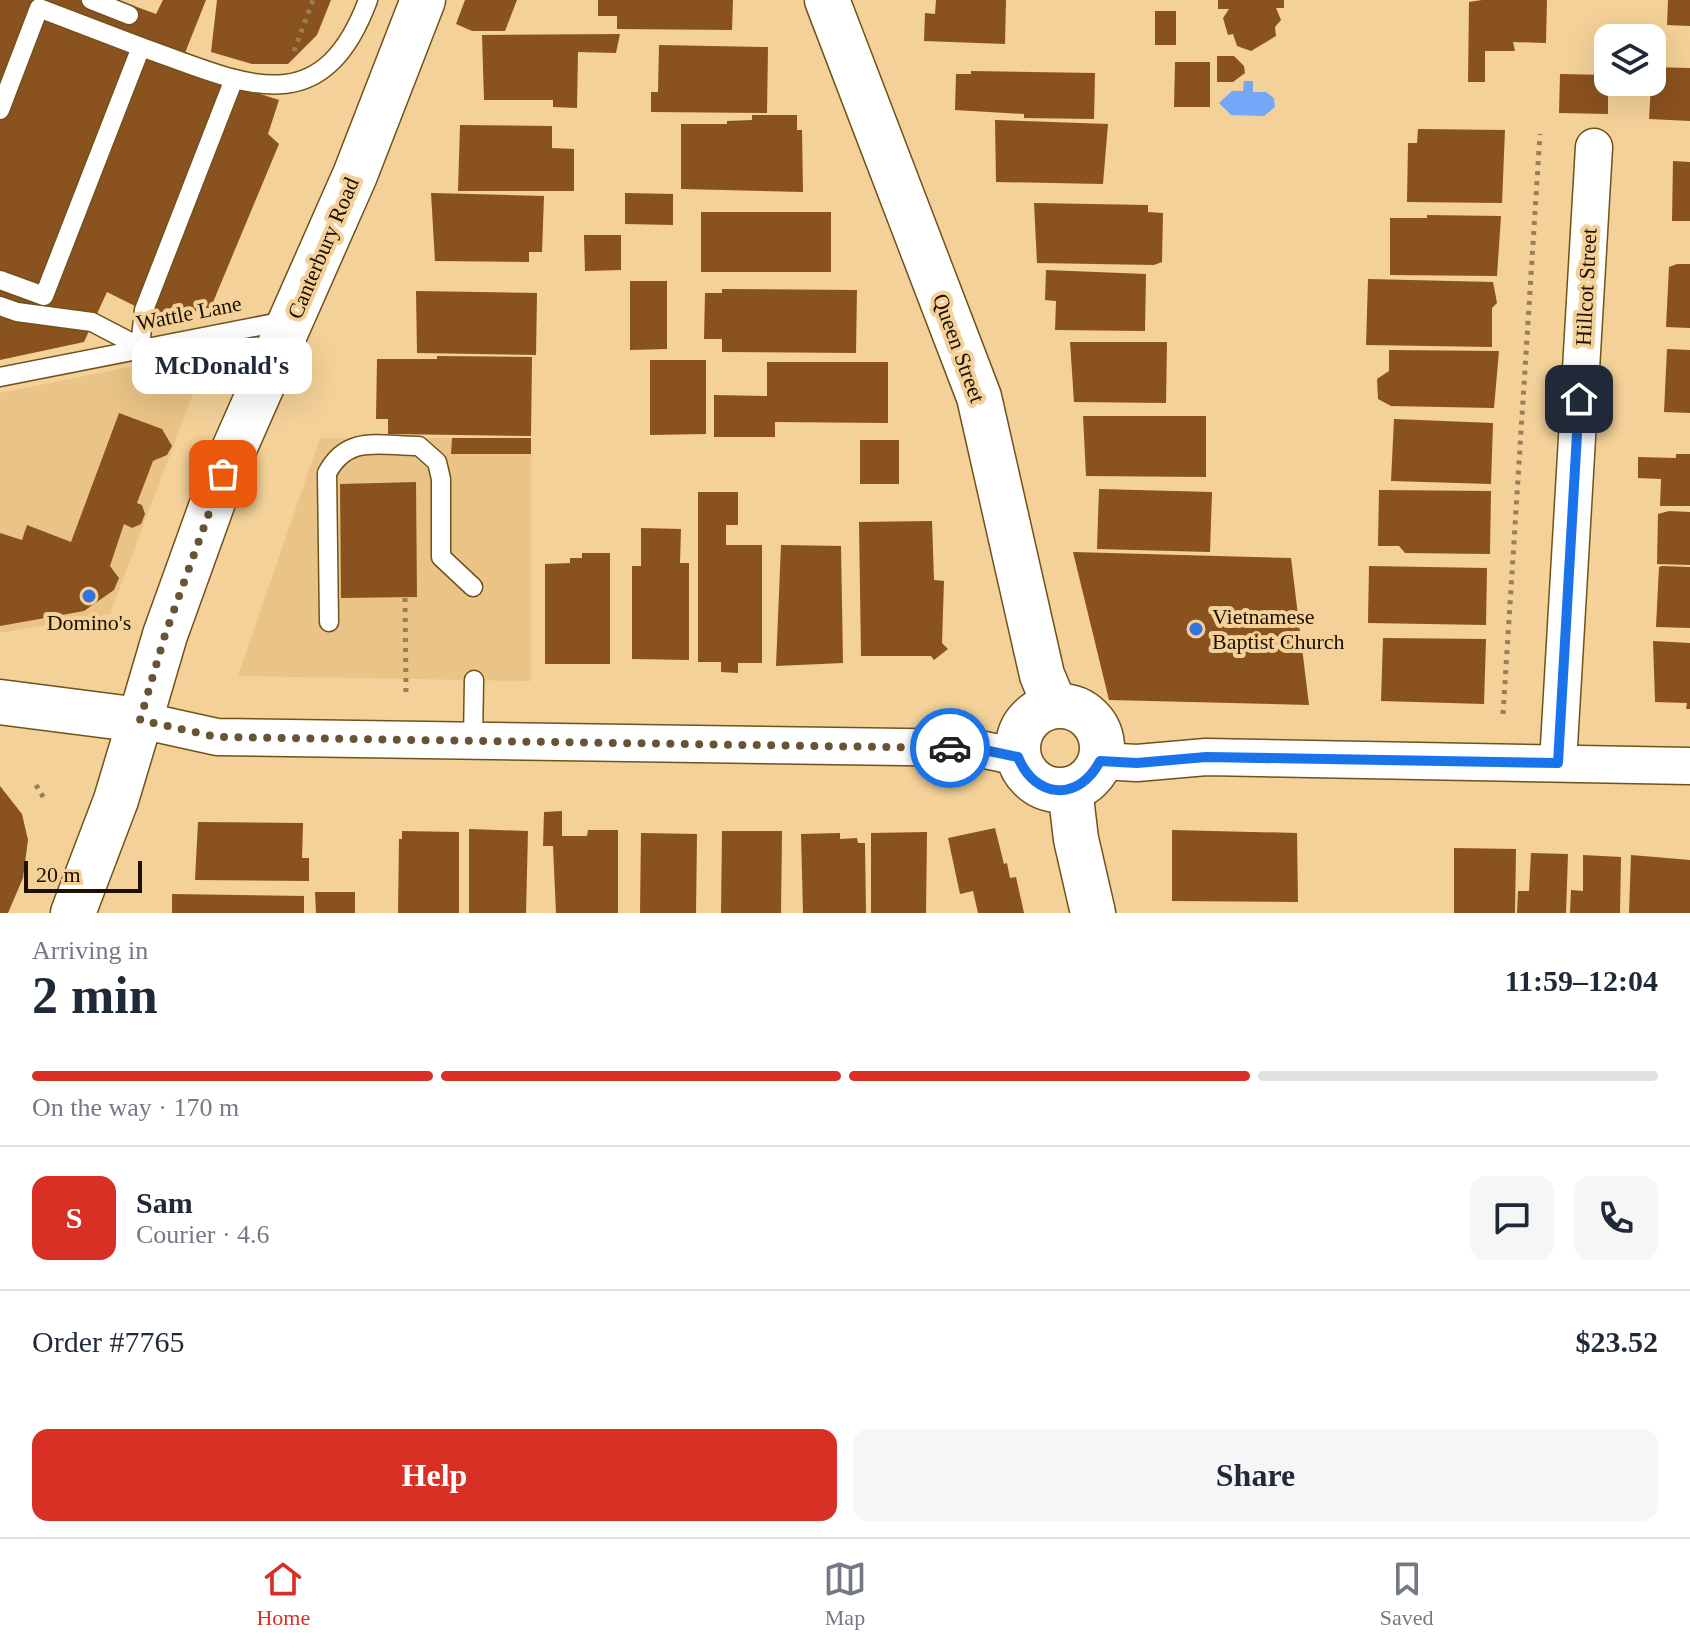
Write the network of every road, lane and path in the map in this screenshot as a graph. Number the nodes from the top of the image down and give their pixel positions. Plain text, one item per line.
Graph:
1 (91, 0) edge
2 (313, 0) edge
3 (368, 0) edge
4 (423, 0) edge
5 (827, 0) edge
6 (41, 4) edge
7 (129, 15) dead end
8 (141, 47) junction
9 (298, 63) dead end
10 (234, 79) junction
11 (0, 110) edge
12 (1540, 134) dead end
13 (1594, 147) dead end
14 (0, 280) edge
15 (44, 296) junction
16 (0, 306) edge
17 (293, 319) junction
18 (92, 322) junction
19 (140, 347) junction
20 (0, 377) edge
21 (473, 587) dead end
22 (405, 598) dead end
23 (329, 622) dead end
24 (474, 680) dead end
25 (406, 694) dead end
26 (0, 702) edge
27 (1055, 706) junction
28 (1503, 714) dead end
29 (140, 720) junction
30 (473, 741) junction
31 (1018, 757) junction
32 (1558, 763) junction
33 (1690, 766) edge
34 (1085, 775) junction
35 (36, 785) dead end
36 (45, 800) dead end
37 (73, 913) edge
38 (1093, 913) edge

1 - 7 lane
2 - 9 path
3 - 10 lane
4 - 17 main road, Canterbury Road
5 - 27 main road, Queen Street
6 - 8 lane
6 - 11 lane
8 - 10 lane
8 - 15 lane
10 - 19 lane
12 - 28 path
13 - 32 street, Hillcot Street
14 - 15 lane
15 - 18 lane
16 - 18 lane
17 - 19 lane, Wattle Lane
17 - 29 main road, Canterbury Road
18 - 19 lane
19 - 20 lane, Wattle Lane
21 - 23 lane
22 - 25 path
24 - 30 lane
26 - 29 main road
27 - 31 main road
27 - 34 main road
29 - 30 street
29 - 37 main road, Canterbury Road
30 - 31 street
31 - 34 main road
32 - 33 street
32 - 34 street
34 - 38 main road
35 - 36 path

